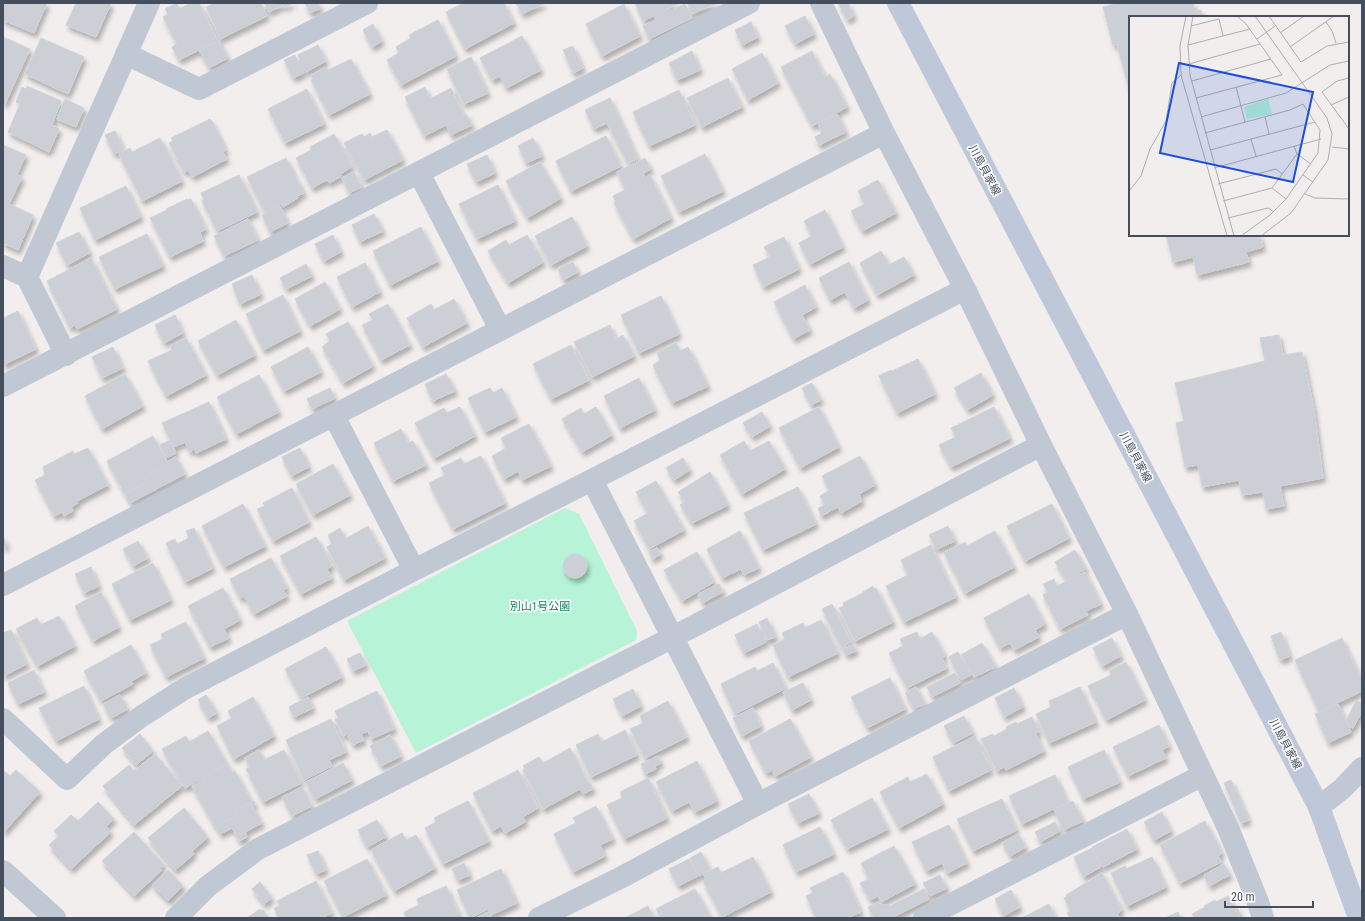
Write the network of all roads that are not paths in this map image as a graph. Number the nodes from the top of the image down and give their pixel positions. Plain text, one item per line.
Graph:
1 (149, 3) edge
2 (367, 3) edge
3 (748, 3) edge
4 (821, 3) edge
5 (898, 3) edge
6 (126, 54) junction
7 (884, 133) junction
8 (418, 173) junction
9 (3, 266) edge
10 (27, 277) junction
11 (965, 288) junction
12 (500, 329) junction
13 (66, 354) junction
14 (3, 386) edge
15 (334, 416) junction
16 (1041, 445) junction
17 (592, 480) junction
18 (414, 570) junction
19 (3, 585) edge
20 (1127, 614) junction
21 (672, 638) junction
22 (3, 719) edge
23 (1362, 768) edge
24 (1203, 775) junction
25 (758, 804) junction
26 (1319, 807) junction
27 (3, 871) edge
28 (55, 918) edge
29 (176, 918) edge
30 (539, 918) edge
31 (924, 918) edge
32 (1263, 918) edge
33 (1359, 918) edge

1 - 6 street
2 - 6 street
3 - 8 street
4 - 7 street
5 - 26 main road, 川島貝家線
6 - 10 street
7 - 11 street
7 - 12 street
8 - 12 street
8 - 13 street
9 - 10 street
10 - 13 street
11 - 16 street
11 - 17 street
12 - 15 street
13 - 14 street
15 - 18 street
15 - 19 street
16 - 20 street
16 - 21 street
17 - 18 street
17 - 21 street
18 - 22 street
20 - 24 street
20 - 25 street
21 - 25 street
21 - 29 street
23 - 26 street
24 - 31 street
24 - 32 street
25 - 30 street
26 - 33 main road, 川島貝家線
27 - 28 street

